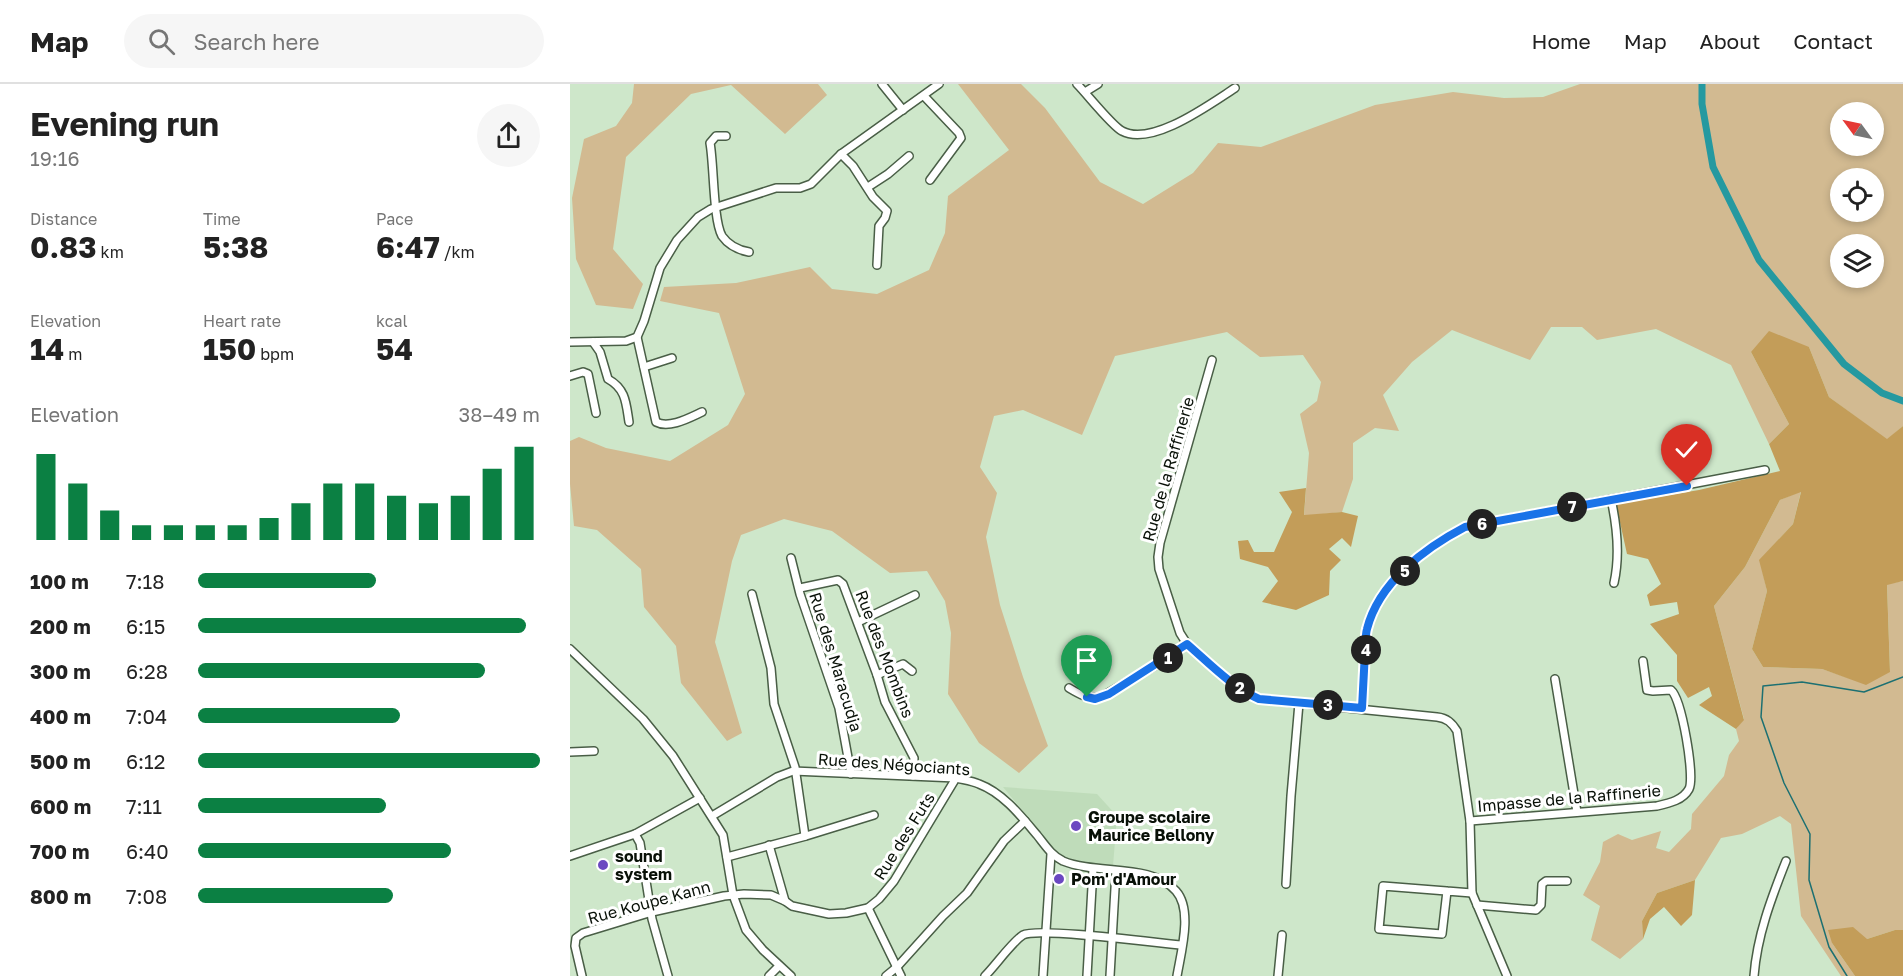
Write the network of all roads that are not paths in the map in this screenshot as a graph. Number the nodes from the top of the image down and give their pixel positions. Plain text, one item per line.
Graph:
1 (882, 84) edge
2 (939, 84) edge
3 (1077, 84) edge
4 (1098, 84) edge
5 (1235, 88) dead end
6 (1085, 92) junction
7 (924, 96) junction
8 (903, 110) junction
9 (726, 136) dead end
10 (841, 154) junction
11 (909, 156) dead end
12 (930, 180) dead end
13 (868, 187) junction
14 (717, 207) junction
15 (749, 252) dead end
16 (877, 265) dead end
17 (637, 337) junction
18 (570, 342) edge
19 (592, 342) junction
20 (672, 358) dead end
21 (1212, 360) dead end
22 (644, 367) junction
23 (570, 376) edge
24 (702, 412) dead end
25 (596, 413) dead end
26 (629, 422) dead end
27 (1765, 470) dead end
28 (1611, 499) junction
29 (791, 558) dead end
30 (1614, 583) dead end
31 (800, 588) junction
32 (752, 594) dead end
33 (915, 595) dead end
34 (858, 622) junction
35 (1187, 644) junction
36 (570, 649) edge
37 (1643, 661) dead end
38 (912, 671) dead end
39 (877, 675) junction
40 (1556, 679) dead end
41 (1069, 688) dead end
42 (1299, 703) junction
43 (1362, 708) junction
44 (594, 751) dead end
45 (570, 752) edge
46 (795, 771) junction
47 (852, 774) junction
48 (913, 776) junction
49 (956, 778) junction
50 (700, 798) junction
51 (1577, 812) junction
52 (874, 815) dead end
53 (712, 816) junction
54 (1470, 820) junction
55 (1025, 821) junction
56 (635, 834) junction
57 (805, 836) junction
58 (769, 845) junction
59 (1051, 854) junction
60 (570, 856) edge
61 (727, 857) junction
62 (1785, 861) dead end
63 (1093, 869) junction
64 (1116, 871) junction
65 (1567, 880) dead end
66 (1286, 884) dead end
67 (1447, 891) junction
68 (1472, 893) junction
69 (733, 895) junction
70 (785, 901) junction
71 (1477, 906) junction
72 (868, 908) junction
73 (652, 912) junction
74 (1046, 933) junction
75 (1282, 935) dead end
76 (1089, 936) junction
77 (1113, 938) junction
78 (1181, 945) junction
79 (779, 966) junction
80 (897, 967) junction
81 (582, 976) edge
82 (668, 976) edge
83 (769, 976) edge
84 (791, 976) edge
85 (885, 976) edge
86 (901, 976) edge
87 (986, 976) edge
88 (1043, 976) edge
89 (1087, 976) edge
90 (1110, 976) edge
91 (1178, 976) edge
92 (1278, 976) edge
93 (1507, 976) edge
94 (1754, 976) edge

1 - 8 street
2 - 7 street
3 - 6 street
4 - 6 street
5 - 6 street
7 - 8 street
7 - 12 street
8 - 10 street
9 - 14 street
10 - 13 street
10 - 14 street
11 - 13 street
13 - 16 street
14 - 15 street
14 - 17 street
17 - 19 street
17 - 22 street
18 - 19 street
19 - 26 street
20 - 22 street
21 - 35 street, Rue de la Raffinerie
22 - 24 street
23 - 25 street
27 - 28 street
28 - 30 street
28 - 43 street
29 - 31 street, Rue des Maracudja
31 - 34 street, Rue des Mombins
31 - 47 street, Rue des Maracudja
32 - 46 street
33 - 34 street
34 - 39 street, Rue des Mombins
35 - 41 street
35 - 42 street, Rue de la Raffinerie
36 - 50 street
37 - 51 street, Impasse de la Raffinerie
38 - 39 street
39 - 48 street, Rue des Mombins
40 - 51 street
42 - 43 street, Rue de la Raffinerie
42 - 66 street
43 - 54 street, Rue de la Raffinerie
44 - 45 street
46 - 47 street, Rue des Négociants
46 - 53 street, Rue des Négociants
46 - 57 street
47 - 48 street, Rue des Négociants
48 - 49 street, Rue des Négociants
49 - 55 street, Rue des Négociants
49 - 72 street, Rue des Futs
50 - 53 street
50 - 56 street
51 - 54 street, Impasse de la Raffinerie
52 - 57 street
53 - 61 street
54 - 68 street, Rue de la Raffinerie
55 - 59 street, Rue des Négociants
55 - 80 street
56 - 60 street
56 - 73 street
57 - 58 street
58 - 61 street
58 - 70 street
59 - 63 street, Rue des Négociants
59 - 74 street
61 - 69 street
62 - 94 street
63 - 64 street, Rue des Négociants
63 - 76 street
64 - 77 street
64 - 78 street, Rue des Négociants
65 - 71 street
67 - 67 street
67 - 68 street
68 - 71 street, Rue de la Raffinerie
69 - 70 street
69 - 73 street, Rue Koupe Kann
69 - 79 street
70 - 72 street
71 - 93 street, Rue de la Raffinerie
72 - 80 street
73 - 81 street, Rue Koupe Kann
73 - 82 street
74 - 76 street
74 - 87 street
74 - 88 street
75 - 92 street
76 - 77 street
76 - 89 street
77 - 78 street
77 - 90 street
78 - 91 street, Rue des Négociants
79 - 83 street
79 - 84 street
80 - 85 street
80 - 86 street

